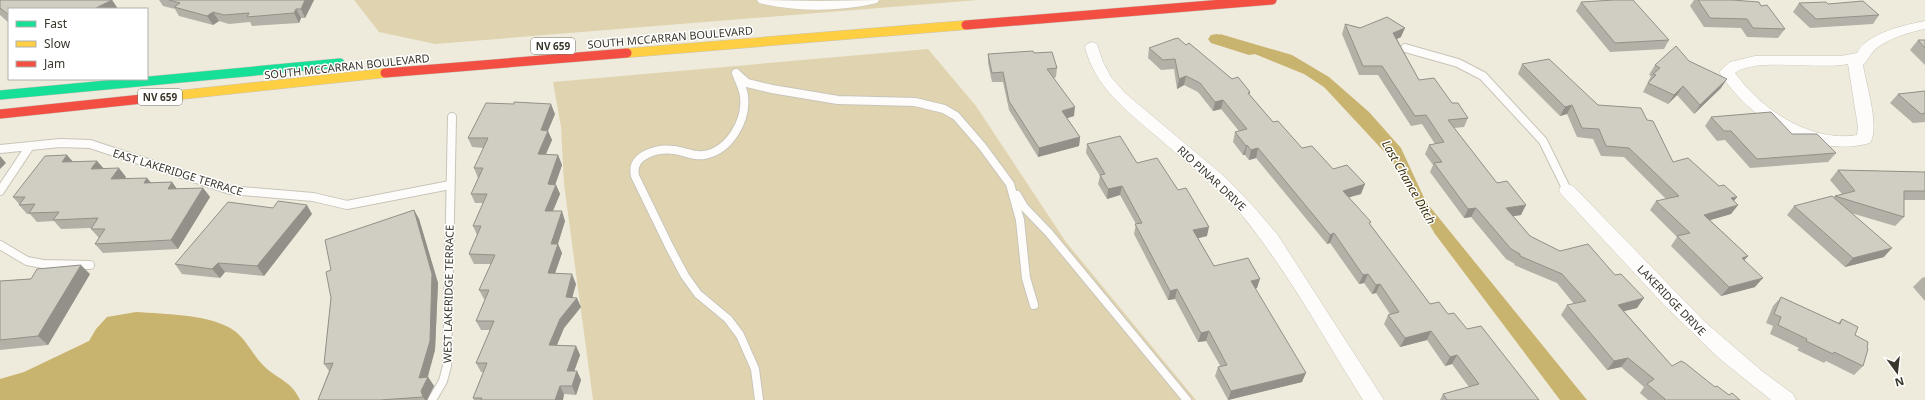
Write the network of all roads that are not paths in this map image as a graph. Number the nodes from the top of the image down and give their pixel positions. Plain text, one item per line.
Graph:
1 (764, 0) edge
2 (872, 0) edge
3 (1272, 0) edge
4 (1925, 24) edge
5 (1092, 47) dead end
6 (1404, 48) dead end
7 (1864, 56) junction
8 (352, 62) dead end
9 (0, 95) edge
10 (0, 114) edge
11 (452, 117) dead end
12 (30, 146) junction
13 (0, 149) edge
14 (1010, 184) junction
15 (450, 185) junction
16 (1567, 190) joint
17 (0, 191) edge
18 (0, 244) edge
19 (90, 265) dead end
20 (1034, 305) dead end
21 (432, 400) edge
22 (759, 400) edge
23 (1186, 400) edge
24 (1374, 400) edge
25 (1786, 400) edge

1 - 2 street
3 - 10 main road, SOUTH MCCARRAN BOULEVARD / NV 659
4 - 7 street
5 - 24 street, RIO PINAR DRIVE
6 - 16 lane
7 - 7 street
8 - 9 main road, SOUTH MCCARRAN BOULEVARD / NV 659
11 - 15 lane, WEST LAKERIDGE TERRACE
12 - 13 lane, EAST LAKERIDGE TERRACE
12 - 15 lane, EAST LAKERIDGE TERRACE
12 - 17 lane
14 - 20 lane
14 - 22 lane
14 - 23 lane
15 - 21 lane, WEST LAKERIDGE TERRACE
16 - 25 street, LAKERIDGE DRIVE
18 - 19 lane

